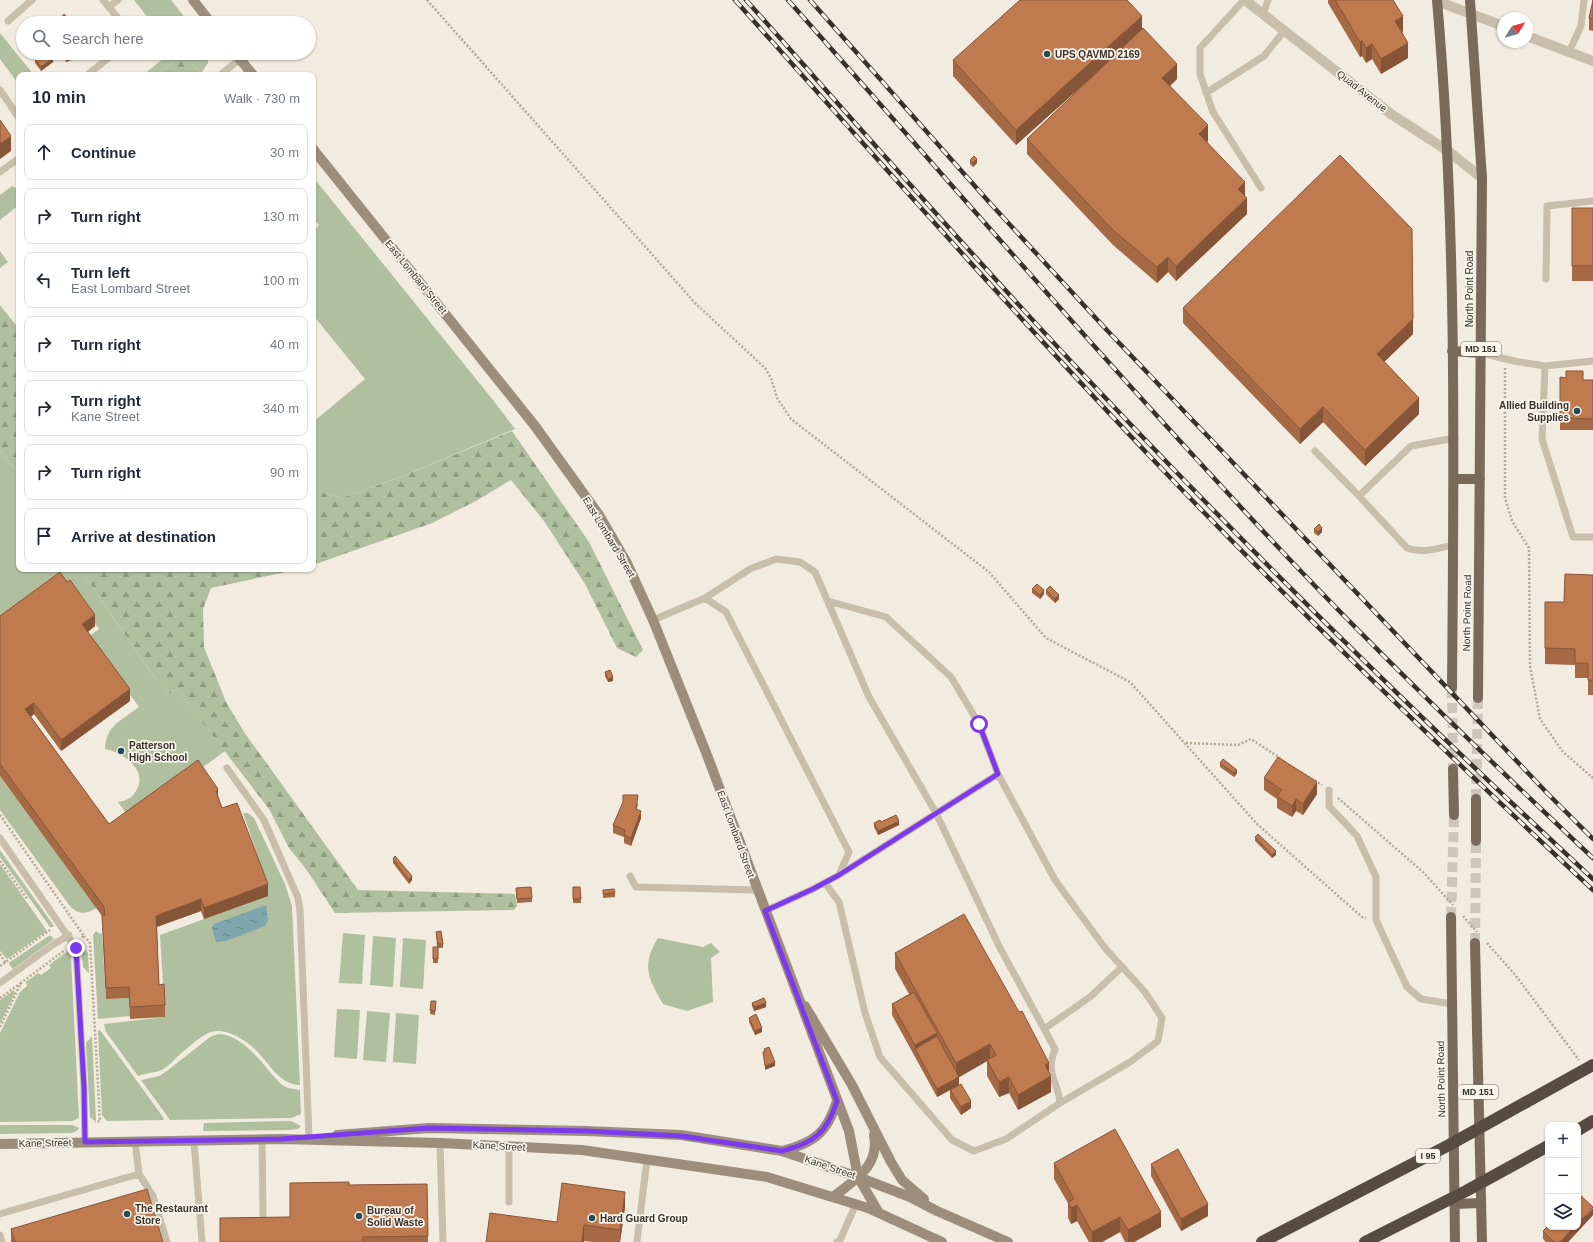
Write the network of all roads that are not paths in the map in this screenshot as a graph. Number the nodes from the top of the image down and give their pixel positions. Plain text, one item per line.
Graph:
1 (32, 0) edge
2 (103, 0) edge
3 (118, 0) edge
4 (193, 0) edge
5 (1244, 0) edge
6 (1268, 0) edge
7 (1470, 0) edge
8 (1584, 0) edge
9 (1437, 1) edge
10 (109, 7) junction
11 (1471, 14) junction
12 (1263, 15) junction
13 (116, 16) edge
14 (206, 16) edge
15 (8, 21) dead end
16 (1497, 24) edge
17 (1284, 31) junction
18 (1533, 38) edge
19 (1569, 52) junction
20 (106, 60) edge
21 (234, 60) edge
22 (241, 60) edge
23 (1593, 61) edge
24 (91, 72) edge
25 (223, 72) edge
26 (251, 72) edge
27 (0, 90) edge
28 (1206, 92) junction
29 (16, 114) edge
30 (1448, 151) junction
31 (316, 153) edge
32 (16, 160) edge
33 (0, 172) edge
34 (1482, 178) junction
35 (1261, 188) dead end
36 (1593, 201) edge
37 (1546, 278) dead end
38 (1452, 351) junction
39 (1481, 353) junction
40 (1593, 361) edge
41 (1545, 366) junction
42 (1455, 438) junction
43 (1315, 451) dead end
44 (1454, 479) junction
45 (1480, 479) junction
46 (1359, 496) junction
47 (1593, 537) edge
48 (1454, 545) junction
49 (705, 598) junction
50 (828, 601) junction
51 (653, 620) junction
52 (1452, 688) tunnel mouth
53 (1478, 698) tunnel mouth
54 (227, 768) dead end
55 (1453, 769) tunnel mouth
56 (998, 774) junction
57 (1330, 790) road end
58 (1476, 799) tunnel mouth
59 (936, 813) junction
60 (1454, 815) tunnel mouth
61 (0, 838) edge
62 (1476, 841) tunnel mouth
63 (839, 875) junction
64 (630, 876) dead end
65 (825, 883) junction
66 (757, 890) junction
67 (765, 911) junction
68 (1455, 912) tunnel mouth
69 (69, 935) junction
70 (1478, 939) tunnel mouth
71 (1122, 967) junction
72 (0, 983) edge
73 (794, 988) junction
74 (1452, 1004) junction
75 (1044, 1029) junction
76 (1593, 1065) edge
77 (837, 1101) junction
78 (1060, 1103) junction
79 (869, 1120) junction
80 (1593, 1121) edge
81 (1581, 1128) edge
82 (309, 1137) junction
83 (262, 1139) junction
84 (281, 1139) junction
85 (194, 1141) junction
86 (85, 1142) junction
87 (136, 1142) junction
88 (440, 1143) junction
89 (0, 1144) edge
90 (509, 1147) junction
91 (1545, 1148) edge
92 (782, 1151) junction
93 (647, 1159) junction
94 (139, 1174) junction
95 (858, 1177) junction
96 (832, 1197) junction
97 (509, 1202) dead end
98 (1481, 1203) junction
99 (856, 1204) junction
100 (1455, 1204) junction
101 (937, 1211) junction
102 (879, 1213) junction
103 (0, 1214) edge
104 (263, 1215) dead end
105 (0, 1235) edge
106 (2, 1242) edge
107 (166, 1242) edge
108 (202, 1242) edge
109 (443, 1242) edge
110 (637, 1242) edge
111 (837, 1242) edge
112 (942, 1242) edge
113 (1008, 1242) edge
114 (1262, 1242) edge
115 (1365, 1242) edge
116 (1455, 1242) edge
117 (1482, 1242) edge

1 - 15 lane
2 - 10 lane
3 - 10 lane
4 - 14 main road
5 - 12 street, Quad Avenue
5 - 28 lane
6 - 12 lane
7 - 11 main road, North Point Road / MD 151
8 - 19 lane
9 - 11 street
9 - 30 main road, North Point Road / MD 151
10 - 13 lane
11 - 16 street
11 - 34 main road, North Point Road / MD 151
12 - 17 street, Quad Avenue
17 - 28 lane
17 - 30 street, Quad Avenue
18 - 19 street
19 - 23 street
20 - 24 lane
21 - 25 lane
22 - 26 main road
27 - 29 lane
28 - 35 lane
30 - 34 street, Quad Avenue
30 - 38 main road, North Point Road / MD 151
31 - 51 main road, East Lombard Street
32 - 33 lane
34 - 39 main road, North Point Road / MD 151
36 - 37 lane
38 - 39 main road
38 - 42 main road, North Point Road / MD 151
39 - 41 lane
39 - 45 main road, North Point Road / MD 151
40 - 41 lane
41 - 47 lane
42 - 44 main road, North Point Road / MD 151
42 - 46 lane
43 - 46 lane
44 - 45 main road
44 - 48 main road, North Point Road / MD 151
45 - 53 main road, North Point Road / MD 151
46 - 48 lane
48 - 52 main road, North Point Road / MD 151
49 - 50 lane
49 - 51 lane
49 - 63 lane
50 - 56 lane
50 - 59 lane
51 - 66 main road, East Lombard Street
54 - 82 lane
55 - 60 main road
56 - 59 lane
56 - 71 lane
57 - 74 lane
58 - 62 main road
59 - 63 lane
59 - 75 lane
61 - 69 lane
63 - 65 lane
64 - 66 lane
65 - 67 lane
65 - 78 lane
66 - 67 main road, East Lombard Street
67 - 73 main road, East Lombard Street
68 - 74 main road, North Point Road / MD 151
69 - 72 lane
69 - 86 lane
70 - 98 main road, MD 151
71 - 75 lane
71 - 78 lane
73 - 77 main road, East Lombard Street
73 - 79 main road, East Lombard Street
74 - 100 main road, North Point Road / MD 151
75 - 78 lane
76 - 114 highway, I 95, bridge
77 - 92 main road
77 - 95 main road, East Lombard Street
79 - 95 main road
79 - 101 main road
80 - 81 highway
82 - 84 main road, Kane Street
82 - 92 main road, Kane Street
83 - 84 main road, Kane Street
83 - 85 main road, Kane Street
83 - 104 lane
84 - 88 main road, Kane Street
85 - 87 main road, Kane Street
85 - 108 lane
86 - 87 main road, Kane Street
86 - 89 main road, Kane Street
87 - 94 lane
88 - 90 main road, Kane Street
88 - 109 lane
90 - 93 main road, Kane Street
90 - 97 lane
91 - 115 highway, bridge
92 - 95 main road, Kane Street
93 - 96 main road, Kane Street
93 - 110 lane
94 - 103 lane
94 - 107 lane
95 - 96 main road
95 - 101 main road, Kane Street
95 - 102 main road, East Lombard Street
96 - 99 main road, Kane Street
98 - 100 main road
98 - 117 main road, MD 151
99 - 102 main road, Kane Street
99 - 111 lane
100 - 116 main road, North Point Road / MD 151
101 - 113 main road, Kane Street
102 - 112 main road, Kane Street
105 - 106 lane

